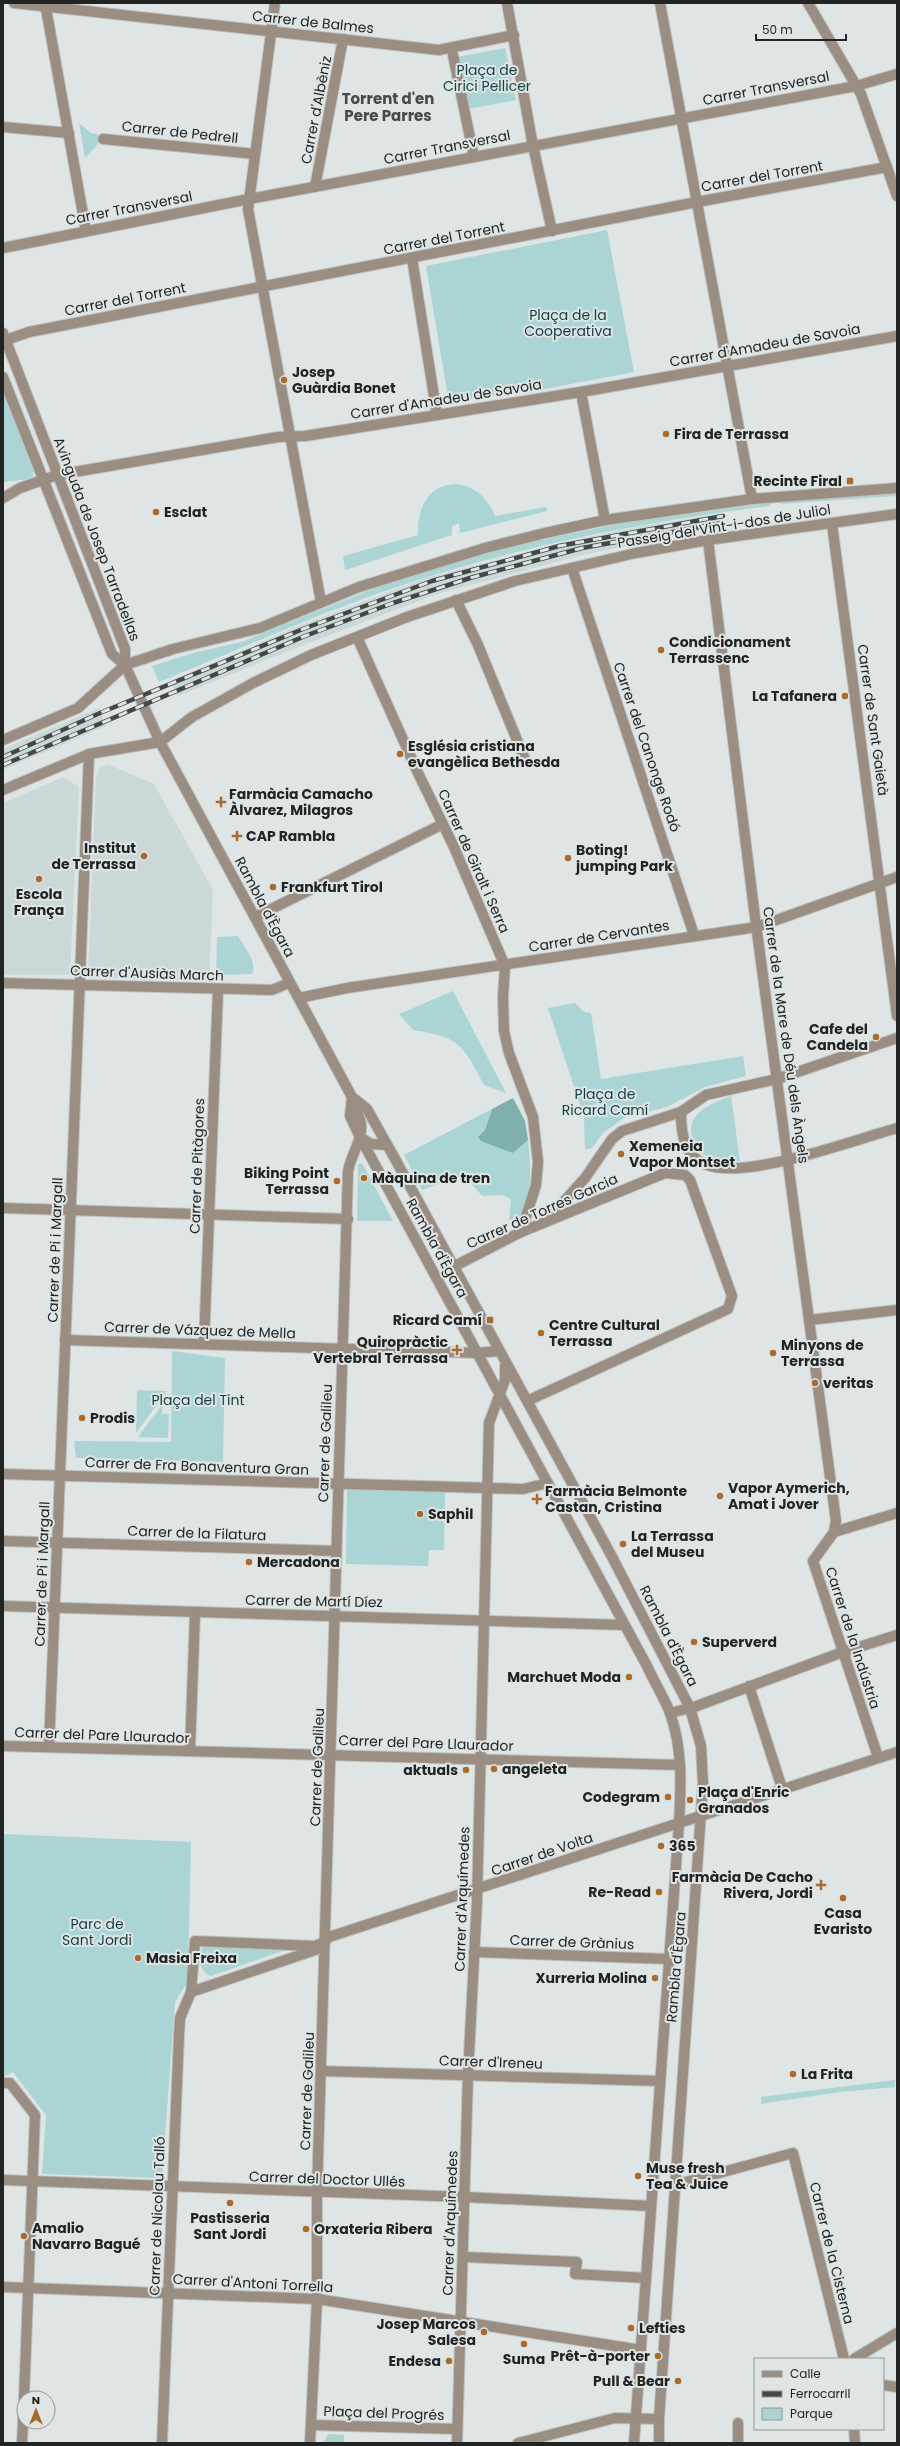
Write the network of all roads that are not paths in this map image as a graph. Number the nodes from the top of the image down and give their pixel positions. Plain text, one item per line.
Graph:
1 (14, 3) edge
2 (275, 3) edge
3 (506, 3) edge
4 (660, 3) edge
5 (808, 3) edge
6 (45, 4) edge
7 (270, 32) junction
8 (514, 36) junction
9 (343, 40) junction
10 (453, 54) dead end
11 (897, 74) edge
12 (856, 86) junction
13 (680, 119) junction
14 (3, 128) edge
15 (69, 133) junction
16 (103, 139) dead end
17 (532, 146) junction
18 (255, 154) junction
19 (474, 157) junction
20 (887, 167) junction
21 (315, 187) junction
22 (897, 196) edge
23 (249, 199) junction
24 (697, 202) junction
25 (86, 231) junction
26 (552, 231) junction
27 (3, 248) edge
28 (412, 258) junction
29 (263, 287) junction
30 (4, 336) edge
31 (897, 336) edge
32 (728, 365) junction
33 (3, 377) edge
34 (581, 392) junction
35 (438, 415) junction
36 (291, 437) junction
37 (57, 475) junction
38 (43, 479) junction
39 (897, 488) edge
40 (3, 498) edge
41 (752, 499) junction
42 (897, 514) edge
43 (605, 520) junction
44 (832, 524) junction
45 (708, 540) junction
46 (572, 568) junction
47 (456, 600) junction
48 (321, 602) junction
49 (357, 637) junction
50 (125, 665) junction
51 (3, 740) edge
52 (160, 742) junction
53 (89, 754) junction
54 (526, 762) dead end
55 (3, 790) edge
56 (443, 824) junction
57 (897, 877) edge
58 (881, 883) junction
59 (255, 917) junction
60 (757, 927) junction
61 (694, 935) junction
62 (505, 966) junction
63 (3, 983) edge
64 (289, 983) junction
65 (80, 984) junction
66 (218, 990) junction
67 (299, 998) junction
68 (897, 1016) edge
69 (897, 1038) edge
70 (777, 1079) junction
71 (352, 1097) junction
72 (681, 1112) junction
73 (897, 1128) edge
74 (360, 1137) junction
75 (387, 1145) junction
76 (789, 1160) junction
77 (3, 1208) edge
78 (70, 1210) junction
79 (209, 1215) junction
80 (348, 1219) junction
81 (521, 1232) junction
82 (453, 1267) junction
83 (897, 1310) edge
84 (809, 1320) junction
85 (65, 1340) junction
86 (204, 1343) junction
87 (342, 1350) junction
88 (499, 1351) junction
89 (477, 1352) junction
90 (504, 1360) junction
91 (499, 1393) junction
92 (527, 1401) junction
93 (3, 1474) edge
94 (60, 1475) junction
95 (548, 1482) junction
96 (338, 1484) junction
97 (488, 1488) junction
98 (897, 1514) edge
99 (834, 1532) junction
100 (3, 1541) edge
101 (57, 1542) junction
102 (336, 1551) junction
103 (3, 1606) edge
104 (54, 1608) junction
105 (195, 1613) junction
106 (335, 1615) junction
107 (485, 1620) junction
108 (624, 1625) junction
109 (897, 1635) edge
110 (843, 1652) junction
111 (749, 1686) junction
112 (690, 1708) junction
113 (670, 1713) junction
114 (3, 1746) edge
115 (49, 1747) junction
116 (190, 1751) junction
117 (897, 1752) edge
118 (332, 1755) junction
119 (878, 1757) junction
120 (481, 1759) junction
121 (680, 1765) junction
122 (782, 1788) junction
123 (701, 1816) junction
124 (679, 1824) junction
125 (478, 1890) junction
126 (325, 1942) junction
127 (474, 1952) junction
128 (668, 1959) junction
129 (191, 1992) junction
130 (321, 2071) junction
131 (468, 2075) junction
132 (660, 2081) junction
133 (3, 2083) edge
134 (3, 2180) edge
135 (32, 2181) junction
136 (675, 2185) junction
137 (171, 2187) junction
138 (318, 2193) junction
139 (465, 2197) junction
140 (651, 2206) junction
141 (464, 2257) junction
142 (646, 2278) junction
143 (3, 2287) edge
144 (29, 2288) junction
145 (169, 2292) junction
146 (317, 2299) junction
147 (460, 2320) junction
148 (897, 2333) edge
149 (641, 2350) junction
150 (844, 2358) edge
151 (856, 2358) edge
152 (884, 2385) edge
153 (897, 2387) edge
154 (24, 2390) edge
155 (635, 2418) junction
156 (659, 2419) junction
157 (738, 2423) dead end
158 (310, 2424) junction
159 (457, 2429) junction
160 (23, 2430) edge
161 (854, 2430) edge
162 (22, 2443) edge
163 (162, 2443) edge
164 (310, 2443) edge
165 (456, 2443) edge
166 (518, 2443) edge
167 (634, 2443) edge
168 (659, 2443) edge
169 (738, 2443) edge
170 (855, 2443) edge

1 - 6 street, Carrer de Balmes
2 - 7 street
3 - 8 street
4 - 13 street
5 - 12 street
6 - 7 street, Carrer de Balmes
6 - 15 street
7 - 9 street, Carrer de Balmes
7 - 18 street
8 - 9 street, Carrer de Balmes
8 - 17 street
9 - 21 street, Carrer d'Albèniz
10 - 19 street
11 - 12 street, Carrer Transversal
12 - 13 street, Carrer Transversal
12 - 20 street
13 - 17 street, Carrer Transversal
13 - 24 street
14 - 15 street
15 - 25 street
16 - 18 street, Carrer de Pedrell
17 - 19 street, Carrer Transversal
17 - 26 street
18 - 23 street
19 - 21 street, Carrer Transversal
20 - 22 street
20 - 24 street, Carrer del Torrent
21 - 23 street, Carrer Transversal
23 - 25 street, Carrer Transversal
23 - 29 street
24 - 26 street, Carrer del Torrent
24 - 32 street
25 - 27 street, Carrer Transversal
26 - 28 street, Carrer del Torrent
28 - 29 street, Carrer del Torrent
28 - 35 street
29 - 30 street, Carrer del Torrent
29 - 36 street
30 - 37 street, Avinguda de Josep Tarradellas
31 - 32 street, Carrer d'Amadeu de Savoia
32 - 34 street, Carrer d'Amadeu de Savoia
32 - 41 street
33 - 38 street, Avinguda de Josep Tarradellas
34 - 35 street, Carrer d'Amadeu de Savoia
34 - 43 street
35 - 36 street, Carrer d'Amadeu de Savoia
36 - 37 street, Carrer d'Amadeu de Savoia
36 - 48 street
37 - 38 street, Carrer d'Amadeu de Savoia
37 - 50 street, Avinguda de Josep Tarradellas
38 - 40 street, Carrer d'Amadeu de Savoia
38 - 50 street, Avinguda de Josep Tarradellas
39 - 41 street, Passeig del Vint-i-dos de Juliol
41 - 43 street, Passeig del Vint-i-dos de Juliol
42 - 44 street, Passeig del Vint-i-dos de Juliol
43 - 48 street, Passeig del Vint-i-dos de Juliol
44 - 45 street, Passeig del Vint-i-dos de Juliol
44 - 58 street, Carrer de Sant Gaietà
45 - 46 street, Passeig del Vint-i-dos de Juliol
45 - 60 street, Carrer de la Mare de Déu dels Àngels
46 - 47 street, Passeig del Vint-i-dos de Juliol
46 - 61 street, Carrer del Canonge Rodó
47 - 49 street, Passeig del Vint-i-dos de Juliol
47 - 54 street
48 - 50 street, Passeig del Vint-i-dos de Juliol
49 - 52 street, Passeig del Vint-i-dos de Juliol
49 - 56 street, Carrer de Giralt i Serra
50 - 51 street, Passeig del Vint-i-dos de Juliol
50 - 52 street, Rambla d'Ègara
52 - 53 street, Passeig del Vint-i-dos de Juliol
52 - 59 street, Rambla d'Ègara
53 - 55 street, Passeig del Vint-i-dos de Juliol
53 - 65 street, Carrer de Pi i Margall
56 - 59 street
56 - 62 street, Carrer de Giralt i Serra
57 - 58 street, Carrer de Cervantes
58 - 60 street, Carrer de Cervantes
58 - 68 street, Carrer de Sant Gaietà
59 - 64 street, Rambla d'Ègara
60 - 61 street, Carrer de Cervantes
60 - 70 street, Carrer de la Mare de Déu dels Àngels
61 - 62 street, Carrer de Cervantes
62 - 67 street, Carrer de Cervantes
62 - 81 street
63 - 65 street, Carrer d'Ausiàs March
64 - 66 street, Carrer d'Ausiàs March
64 - 67 street, Rambla d'Ègara
65 - 66 street, Carrer d'Ausiàs March
65 - 78 street, Carrer de Pi i Margall
66 - 79 street, Carrer de Pitàgores
67 - 71 street, Rambla d'Ègara
69 - 70 street
70 - 72 street
70 - 76 street, Carrer de la Mare de Déu dels Àngels
71 - 74 street, Carrer de Galileu
71 - 75 street, Rambla d'Ègara
72 - 76 street
72 - 81 street
73 - 76 street
74 - 75 street
74 - 80 street, Carrer de Galileu
74 - 89 street, Rambla d'Ègara
75 - 82 street, Rambla d'Ègara
76 - 84 street, Carrer de la Mare de Déu dels Àngels
77 - 78 street
78 - 79 street
78 - 85 street, Carrer de Pi i Margall
79 - 80 street
79 - 86 street, Carrer de Pitàgores
80 - 87 street, Carrer de Galileu
81 - 82 street, Carrer de Torres Garcia
81 - 92 street, Carrer de Torres Garcia
82 - 88 street, Rambla d'Ègara
83 - 84 street
84 - 99 street, Carrer de la Mare de Déu dels Àngels
85 - 86 street, Carrer de Vázquez de Mella
85 - 94 street, Carrer de Pi i Margall
86 - 87 street, Carrer de Vázquez de Mella
87 - 89 street, Carrer de Vázquez de Mella
87 - 96 street, Carrer de Galileu
88 - 89 street
88 - 90 street, Rambla d'Ègara
89 - 91 street, Rambla d'Ègara
90 - 91 street, Carrer d'Arquímedes
90 - 92 street, Rambla d'Ègara
91 - 95 street, Rambla d'Ègara
91 - 97 street, Carrer d'Arquímedes
92 - 112 street, Rambla d'Ègara
93 - 94 street, Carrer de Fra Bonaventura Gran
94 - 96 street, Carrer de Fra Bonaventura Gran
94 - 101 street, Carrer de Pi i Margall
95 - 97 street, Carrer de Fra Bonaventura Gran
95 - 108 street, Rambla d'Ègara
96 - 97 street, Carrer de Fra Bonaventura Gran
96 - 102 street, Carrer de Galileu
97 - 107 street, Carrer d'Arquímedes
98 - 99 street
99 - 110 street, Carrer de la Indústria
100 - 101 street, Carrer de la Filatura
101 - 102 street, Carrer de la Filatura
101 - 104 street, Carrer de Pi i Margall
102 - 106 street, Carrer de Galileu
103 - 104 street, Carrer de Martí Díez
104 - 105 street, Carrer de Martí Díez
104 - 115 street, Carrer de Pi i Margall
105 - 106 street, Carrer de Martí Díez
105 - 116 street
106 - 107 street, Carrer de Martí Díez
106 - 118 street, Carrer de Galileu
107 - 108 street, Carrer de Martí Díez
107 - 120 street, Carrer d'Arquímedes
108 - 113 street, Rambla d'Ègara
109 - 110 street
110 - 111 street
110 - 119 street, Carrer de la Indústria
111 - 112 street
111 - 122 street
112 - 113 street
112 - 123 street, Rambla d'Ègara
113 - 121 street, Rambla d'Ègara
114 - 115 street, Carrer del Pare Llaurador
115 - 116 street, Carrer del Pare Llaurador
116 - 118 street, Carrer del Pare Llaurador
117 - 119 street
118 - 120 street, Carrer del Pare Llaurador
118 - 126 street, Carrer de Galileu
119 - 122 street
120 - 121 street, Carrer del Pare Llaurador
120 - 125 street, Carrer d'Arquímedes
121 - 124 street, Rambla d'Ègara
122 - 123 street
123 - 124 street, Carrer de Volta
123 - 136 street, Rambla d'Ègara
124 - 125 street, Carrer de Volta
124 - 128 street, Rambla d'Ègara
125 - 126 street, Carrer de Volta
125 - 127 street, Carrer d'Arquímedes
126 - 129 street
126 - 129 street, Carrer de Nicolau Talló
126 - 130 street, Carrer de Galileu
127 - 128 street, Carrer de Grànius
127 - 131 street, Carrer d'Arquímedes
128 - 132 street, Rambla d'Ègara
129 - 137 street, Carrer de Nicolau Talló
130 - 131 street, Carrer d'Ireneu
130 - 138 street, Carrer de Galileu
131 - 132 street, Carrer d'Ireneu
131 - 139 street, Carrer d'Arquímedes
132 - 140 street, Rambla d'Ègara
133 - 135 street
134 - 135 street, Carrer del Doctor Ullés
135 - 137 street, Carrer del Doctor Ullés
135 - 144 street
136 - 150 street, Carrer de la Cisterna
136 - 156 street, Rambla d'Ègara
137 - 138 street, Carrer del Doctor Ullés
137 - 145 street, Carrer de Nicolau Talló
138 - 139 street, Carrer del Doctor Ullés
138 - 146 street, Carrer de Galileu
139 - 140 street, Carrer del Doctor Ullés
139 - 141 street, Carrer d'Arquímedes
140 - 142 street, Rambla d'Ègara
141 - 142 street
141 - 147 street, Carrer d'Arquímedes
142 - 149 street, Rambla d'Ègara
143 - 144 street, Carrer d'Antoni Torrella
144 - 145 street, Carrer d'Antoni Torrella
144 - 154 street
145 - 146 street, Carrer d'Antoni Torrella
145 - 163 street, Carrer de Nicolau Talló
146 - 147 street, Carrer d'Antoni Torrella
146 - 158 street, Carrer de Galileu
147 - 149 street, Carrer d'Antoni Torrella
147 - 159 street, Carrer d'Arquímedes
148 - 151 street
149 - 155 street, Rambla d'Ègara
152 - 153 street
155 - 156 street
155 - 166 street
155 - 167 street, Rambla d'Ègara
156 - 168 street, Rambla d'Ègara
157 - 169 street
158 - 159 street, Plaça del Progrés
158 - 164 street, Carrer de Galileu
159 - 165 street, Carrer d'Arquímedes
160 - 162 street
161 - 170 street

